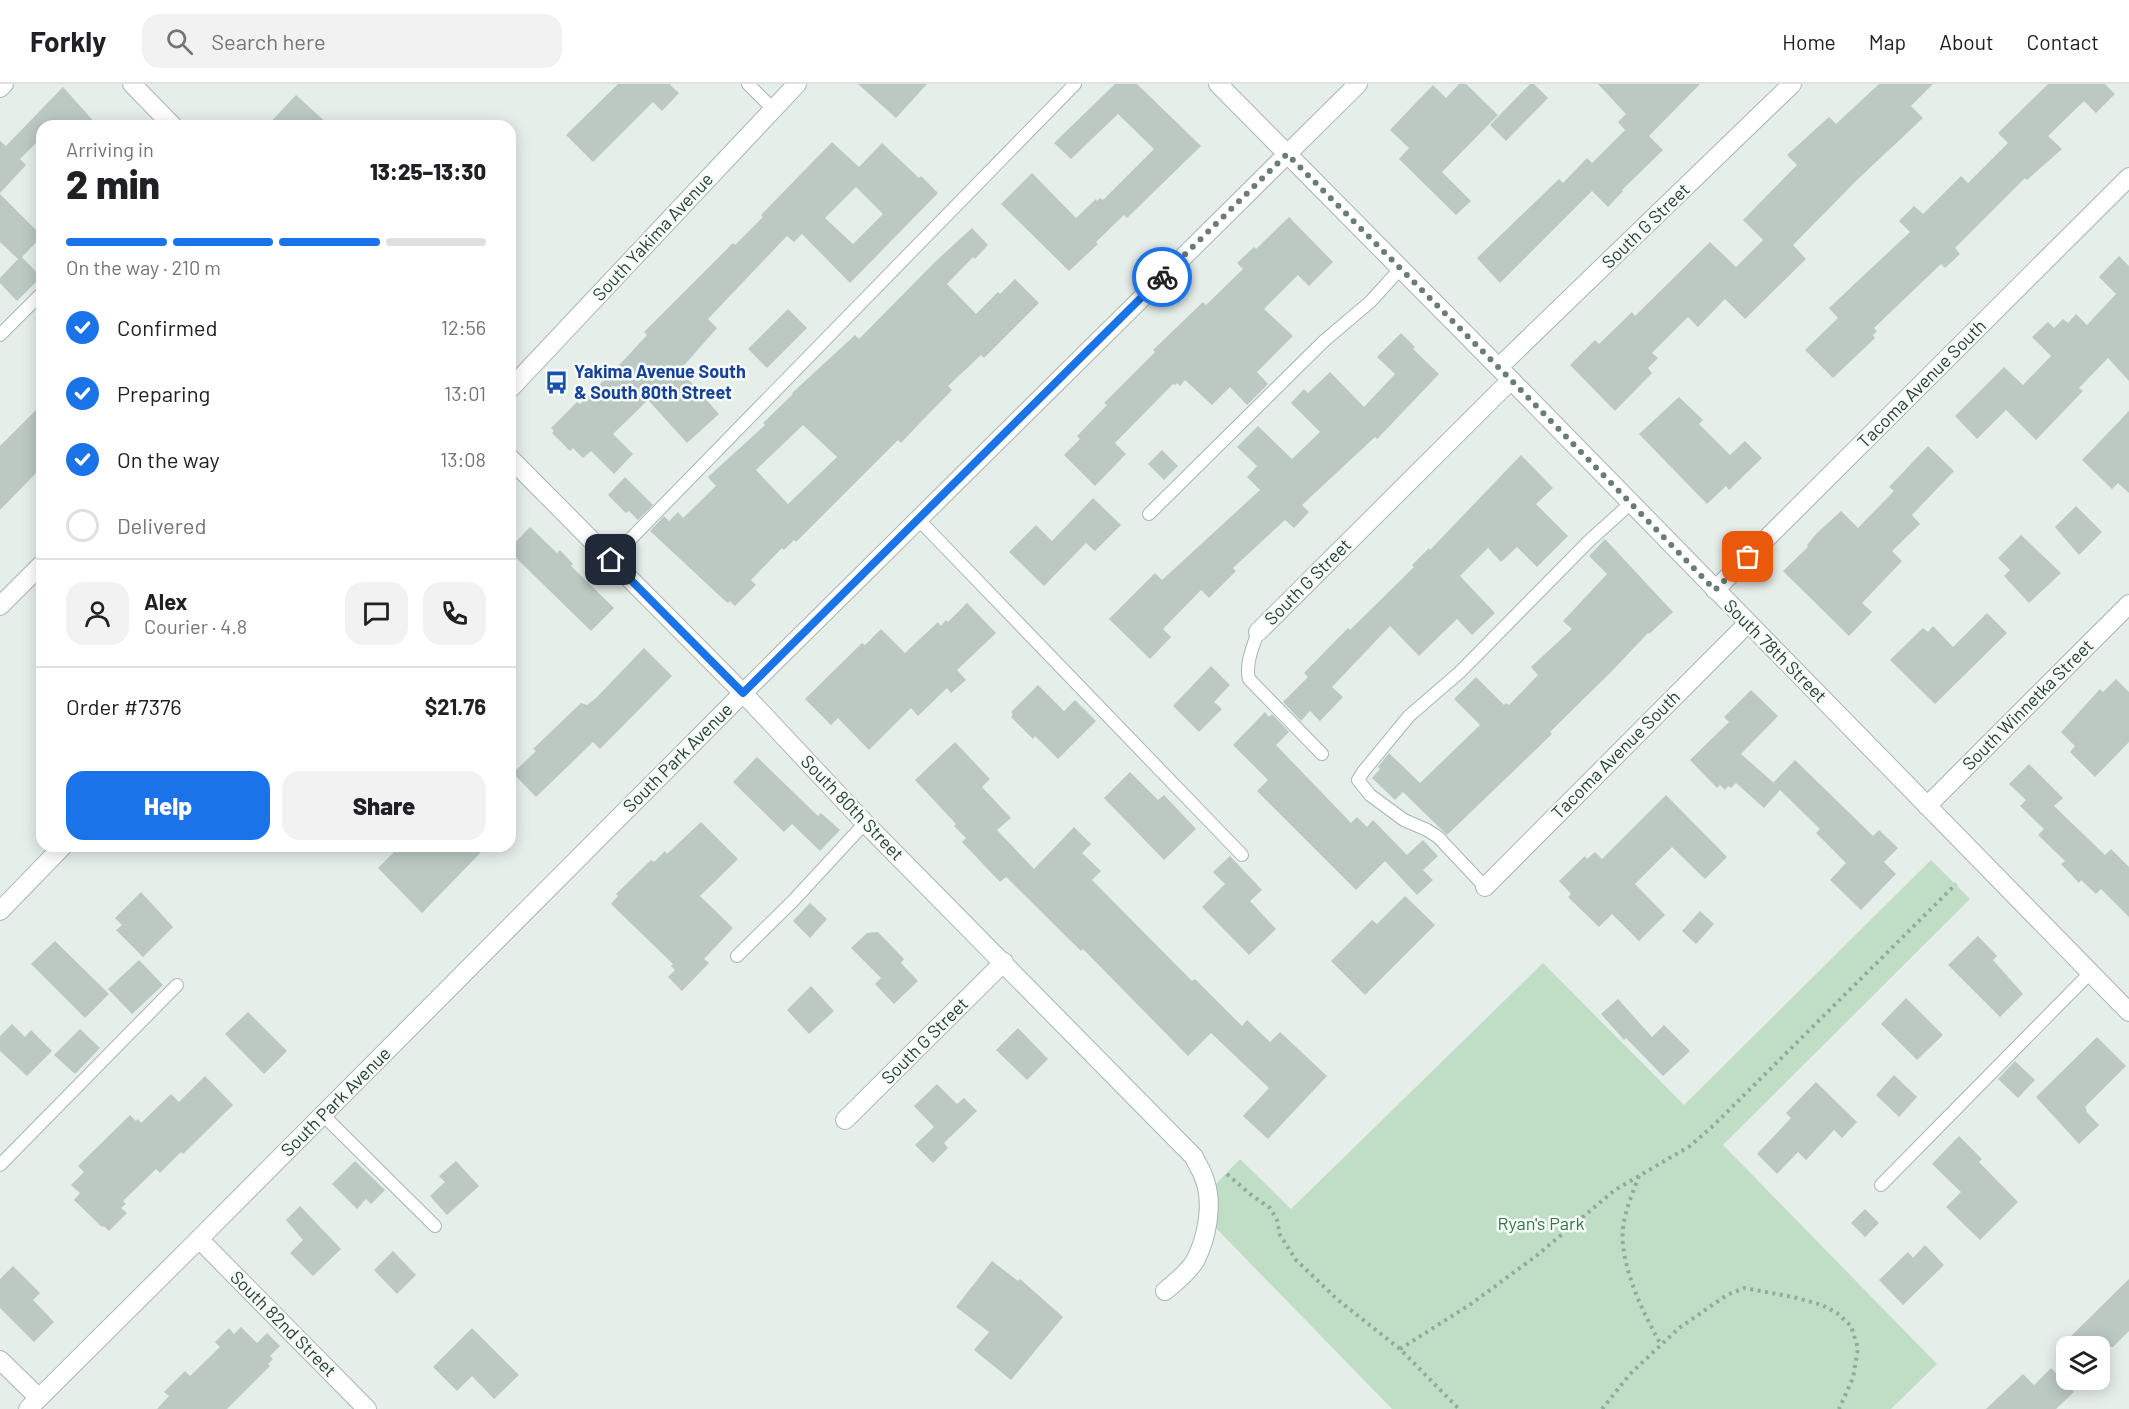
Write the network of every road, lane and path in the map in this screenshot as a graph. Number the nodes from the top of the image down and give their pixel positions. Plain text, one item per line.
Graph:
1 (4, 84) edge
2 (132, 84) edge
3 (748, 84) edge
4 (797, 84) edge
5 (1076, 84) edge
6 (1218, 84) edge
7 (1358, 84) edge
8 (1792, 84) edge
9 (0, 88) edge
10 (773, 109) junction
11 (167, 120) edge
12 (1287, 154) junction
13 (2129, 177) edge
14 (1401, 268) junction
15 (36, 299) edge
16 (0, 335) edge
17 (1505, 374) junction
18 (516, 383) edge
19 (516, 464) edge
20 (1631, 503) junction
21 (1149, 514) dead end
22 (918, 519) junction
23 (611, 560) junction
24 (36, 570) edge
25 (1715, 590) junction
26 (2129, 604) edge
27 (0, 606) edge
28 (1748, 623) junction
29 (1258, 632) joint
30 (743, 693) junction
31 (1322, 754) dead end
32 (1928, 806) junction
33 (865, 823) junction
34 (57, 852) edge
35 (1242, 855) dead end
36 (1956, 884) dead end
37 (1485, 887) joint
38 (0, 911) edge
39 (737, 956) dead end
40 (1004, 962) junction
41 (2091, 972) junction
42 (177, 985) dead end
43 (2129, 1012) edge
44 (323, 1115) junction
45 (845, 1120) dead end
46 (0, 1165) edge
47 (1225, 1173) dead end
48 (1639, 1176) junction
49 (1881, 1185) dead end
50 (435, 1226) dead end
51 (200, 1239) junction
52 (1165, 1291) dead end
53 (1661, 1345) junction
54 (1400, 1349) junction
55 (0, 1359) edge
56 (33, 1404) edge
57 (367, 1409) edge
58 (1459, 1409) edge
59 (1602, 1409) edge
60 (1839, 1409) edge

1 - 9 street
2 - 11 street
3 - 10 lane
4 - 10 street, South Yakima Avenue
5 - 23 lane
6 - 12 street, South 78th Street
7 - 12 street, South Park Avenue
8 - 17 street, South G Street
10 - 18 street, South Yakima Avenue
12 - 14 street, South 78th Street
12 - 22 street, South Park Avenue
13 - 25 street, Tacoma Avenue South
14 - 17 street, South 78th Street
14 - 21 lane
15 - 16 lane
17 - 20 street, South 78th Street
17 - 29 street, South G Street
19 - 23 street, South 80th Street
20 - 25 street, South 78th Street
20 - 37 lane
22 - 30 street, South Park Avenue
22 - 35 lane
23 - 30 street, South 80th Street
24 - 27 street
25 - 28 street, South 78th Street
26 - 32 street, South Winnetka Street
28 - 32 street, South 78th Street
28 - 37 street, Tacoma Avenue South
29 - 31 lane
30 - 33 street, South 80th Street
30 - 44 street, South Park Avenue
32 - 41 street, South 78th Street
33 - 39 lane
33 - 40 street, South 80th Street
34 - 38 street
36 - 48 path
40 - 45 street, South G Street
40 - 52 street, South 80th Street
41 - 43 street, South 78th Street
41 - 49 lane
42 - 46 lane
44 - 50 lane
44 - 51 street, South Park Avenue
47 - 54 path
48 - 53 path
48 - 54 path
51 - 56 street, South Park Avenue
51 - 57 street, South 82nd Street
53 - 59 path
53 - 60 path
54 - 58 path
55 - 56 street

